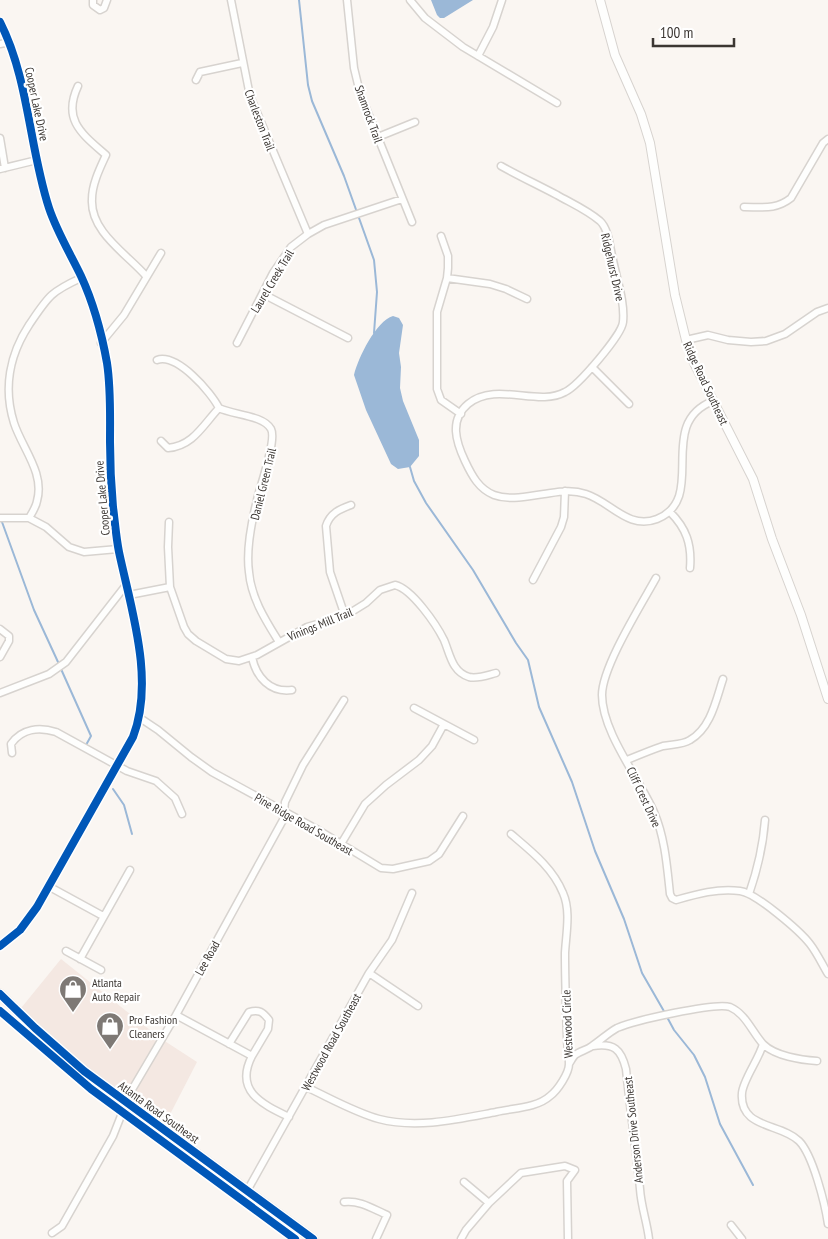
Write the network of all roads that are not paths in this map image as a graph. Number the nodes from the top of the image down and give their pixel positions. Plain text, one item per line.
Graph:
1 (93, 0) edge
2 (107, 0) edge
3 (231, 0) edge
4 (347, 0) edge
5 (410, 0) edge
6 (502, 0) edge
7 (600, 0) edge
8 (0, 22) edge
9 (10, 42) junction
10 (0, 44) edge
11 (478, 56) junction
12 (242, 63) junction
13 (196, 80) dead end
14 (78, 86) dead end
15 (557, 102) dead end
16 (414, 122) dead end
17 (378, 137) junction
18 (0, 138) edge
19 (828, 139) edge
20 (37, 160) junction
21 (501, 166) dead end
22 (3, 168) edge
23 (402, 199) junction
24 (744, 207) dead end
25 (412, 222) dead end
26 (308, 234) junction
27 (441, 236) dead end
28 (161, 253) dead end
29 (146, 276) junction
30 (81, 278) junction
31 (447, 278) junction
32 (263, 294) junction
33 (526, 299) dead end
34 (828, 308) edge
35 (348, 338) dead end
36 (686, 340) junction
37 (102, 343) junction
38 (237, 343) dead end
39 (157, 360) dead end
40 (592, 368) junction
41 (713, 401) junction
42 (629, 404) dead end
43 (219, 408) junction
44 (460, 414) junction
45 (161, 440) dead end
46 (565, 490) junction
47 (351, 505) dead end
48 (670, 512) junction
49 (0, 518) edge
50 (29, 518) junction
51 (169, 522) dead end
52 (118, 549) junction
53 (690, 568) dead end
54 (656, 578) dead end
55 (533, 580) dead end
56 (126, 585) junction
57 (170, 588) junction
58 (129, 595) junction
59 (345, 616) junction
60 (1, 632) edge
61 (279, 642) junction
62 (0, 656) edge
63 (252, 657) junction
64 (496, 673) dead end
65 (723, 679) dead end
66 (292, 690) dead end
67 (0, 693) edge
68 (828, 699) edge
69 (344, 700) dead end
70 (414, 708) dead end
71 (140, 718) junction
72 (444, 724) junction
73 (474, 740) dead end
74 (12, 753) dead end
75 (627, 760) junction
76 (117, 766) junction
77 (284, 812) junction
78 (182, 814) dead end
79 (463, 816) dead end
80 (765, 820) dead end
81 (511, 834) dead end
82 (341, 844) junction
83 (130, 870) dead end
84 (48, 886) junction
85 (412, 893) dead end
86 (749, 894) junction
87 (103, 916) junction
88 (0, 946) edge
89 (66, 952) dead end
90 (80, 959) junction
91 (101, 970) dead end
92 (370, 973) junction
93 (828, 974) edge
94 (0, 994) edge
95 (418, 1006) dead end
96 (176, 1015) junction
97 (229, 1044) junction
98 (763, 1044) junction
99 (592, 1047) junction
100 (252, 1056) junction
101 (817, 1061) dead end
102 (569, 1064) junction
103 (306, 1087) junction
104 (126, 1103) junction
105 (289, 1117) junction
106 (464, 1182) dead end
107 (247, 1191) junction
108 (344, 1202) dead end
109 (489, 1203) junction
110 (828, 1224) edge
111 (731, 1225) dead end
112 (52, 1233) dead end
113 (313, 1239) edge
114 (376, 1239) edge
115 (461, 1239) edge
116 (568, 1239) edge
117 (649, 1239) edge
118 (742, 1239) edge

1 - 2 street
3 - 12 street, Charleston Trail
4 - 17 street, Shamrock Trail
5 - 11 street
6 - 11 street
7 - 36 street, Ridge Road Southeast
8 - 9 street, Cooper Lake Drive
9 - 10 street
9 - 20 street, Cooper Lake Drive
11 - 15 street
12 - 13 street
12 - 26 street, Charleston Trail
14 - 29 street
16 - 17 street
17 - 23 street, Shamrock Trail
18 - 22 street
19 - 24 street
20 - 22 street
20 - 30 street, Cooper Lake Drive
21 - 40 street, Ridgehurst Drive
23 - 25 street, Shamrock Trail
23 - 26 street, Laurel Creek Trail
26 - 32 street, Laurel Creek Trail
27 - 31 street
28 - 29 street
29 - 37 street
30 - 37 street, Cooper Lake Drive
30 - 50 street
31 - 33 street
31 - 44 street
32 - 35 street
32 - 38 street, Laurel Creek Trail
34 - 36 street
36 - 41 street, Ridge Road Southeast
37 - 52 street, Cooper Lake Drive
39 - 43 street
40 - 42 street
40 - 44 street, Ridgehurst Drive
41 - 48 street
41 - 68 street, Ridge Road Southeast
43 - 45 street
43 - 61 street, Daniel Green Trail
44 - 46 street
46 - 48 street
46 - 55 street
47 - 59 street
48 - 53 street
49 - 50 street
50 - 52 street
51 - 57 street, Vinings Mill Trail
52 - 56 street, Cooper Lake Drive
54 - 75 street, Cliff Crest Drive
56 - 58 street, Cooper Lake Drive
56 - 67 street
57 - 58 street
57 - 63 street, Vinings Mill Trail
58 - 71 street, Cooper Lake Drive
59 - 61 street, Vinings Mill Trail
59 - 64 street, Vinings Mill Trail
60 - 62 street
61 - 63 street, Vinings Mill Trail
63 - 66 street
65 - 75 street
69 - 77 street, Lee Road
70 - 72 street
71 - 76 street, Cooper Lake Drive
71 - 77 street, Pine Ridge Road Southeast
72 - 73 street
72 - 82 street
74 - 76 street
75 - 86 street, Cliff Crest Drive
76 - 78 street
76 - 84 street, Cooper Lake Drive
77 - 82 street, Pine Ridge Road Southeast
77 - 96 street, Lee Road
79 - 82 street, Pine Ridge Road Southeast
80 - 86 street
81 - 102 street, Westwood Circle
83 - 87 street
84 - 87 street
84 - 88 street, Cooper Lake Drive
85 - 92 street, Westwood Road Southeast
86 - 93 street, Cliff Crest Drive
87 - 90 street
89 - 90 street
90 - 91 street
92 - 95 street
92 - 103 street, Westwood Road Southeast
94 - 104 main road, Atlanta Road Southeast
96 - 97 street
96 - 104 street, Lee Road
97 - 100 street
97 - 100 street
98 - 99 street
98 - 101 street
98 - 110 street
99 - 102 street
99 - 117 street, Anderson Drive Southeast
100 - 105 street
102 - 103 street, Westwood Circle
103 - 105 street, Westwood Road Southeast
104 - 107 main road, Atlanta Road Southeast
104 - 112 street, Lee Road
105 - 107 street, Westwood Road Southeast
106 - 109 street
107 - 113 main road, Atlanta Road Southeast
108 - 114 street
109 - 115 street
109 - 116 street
111 - 118 street

